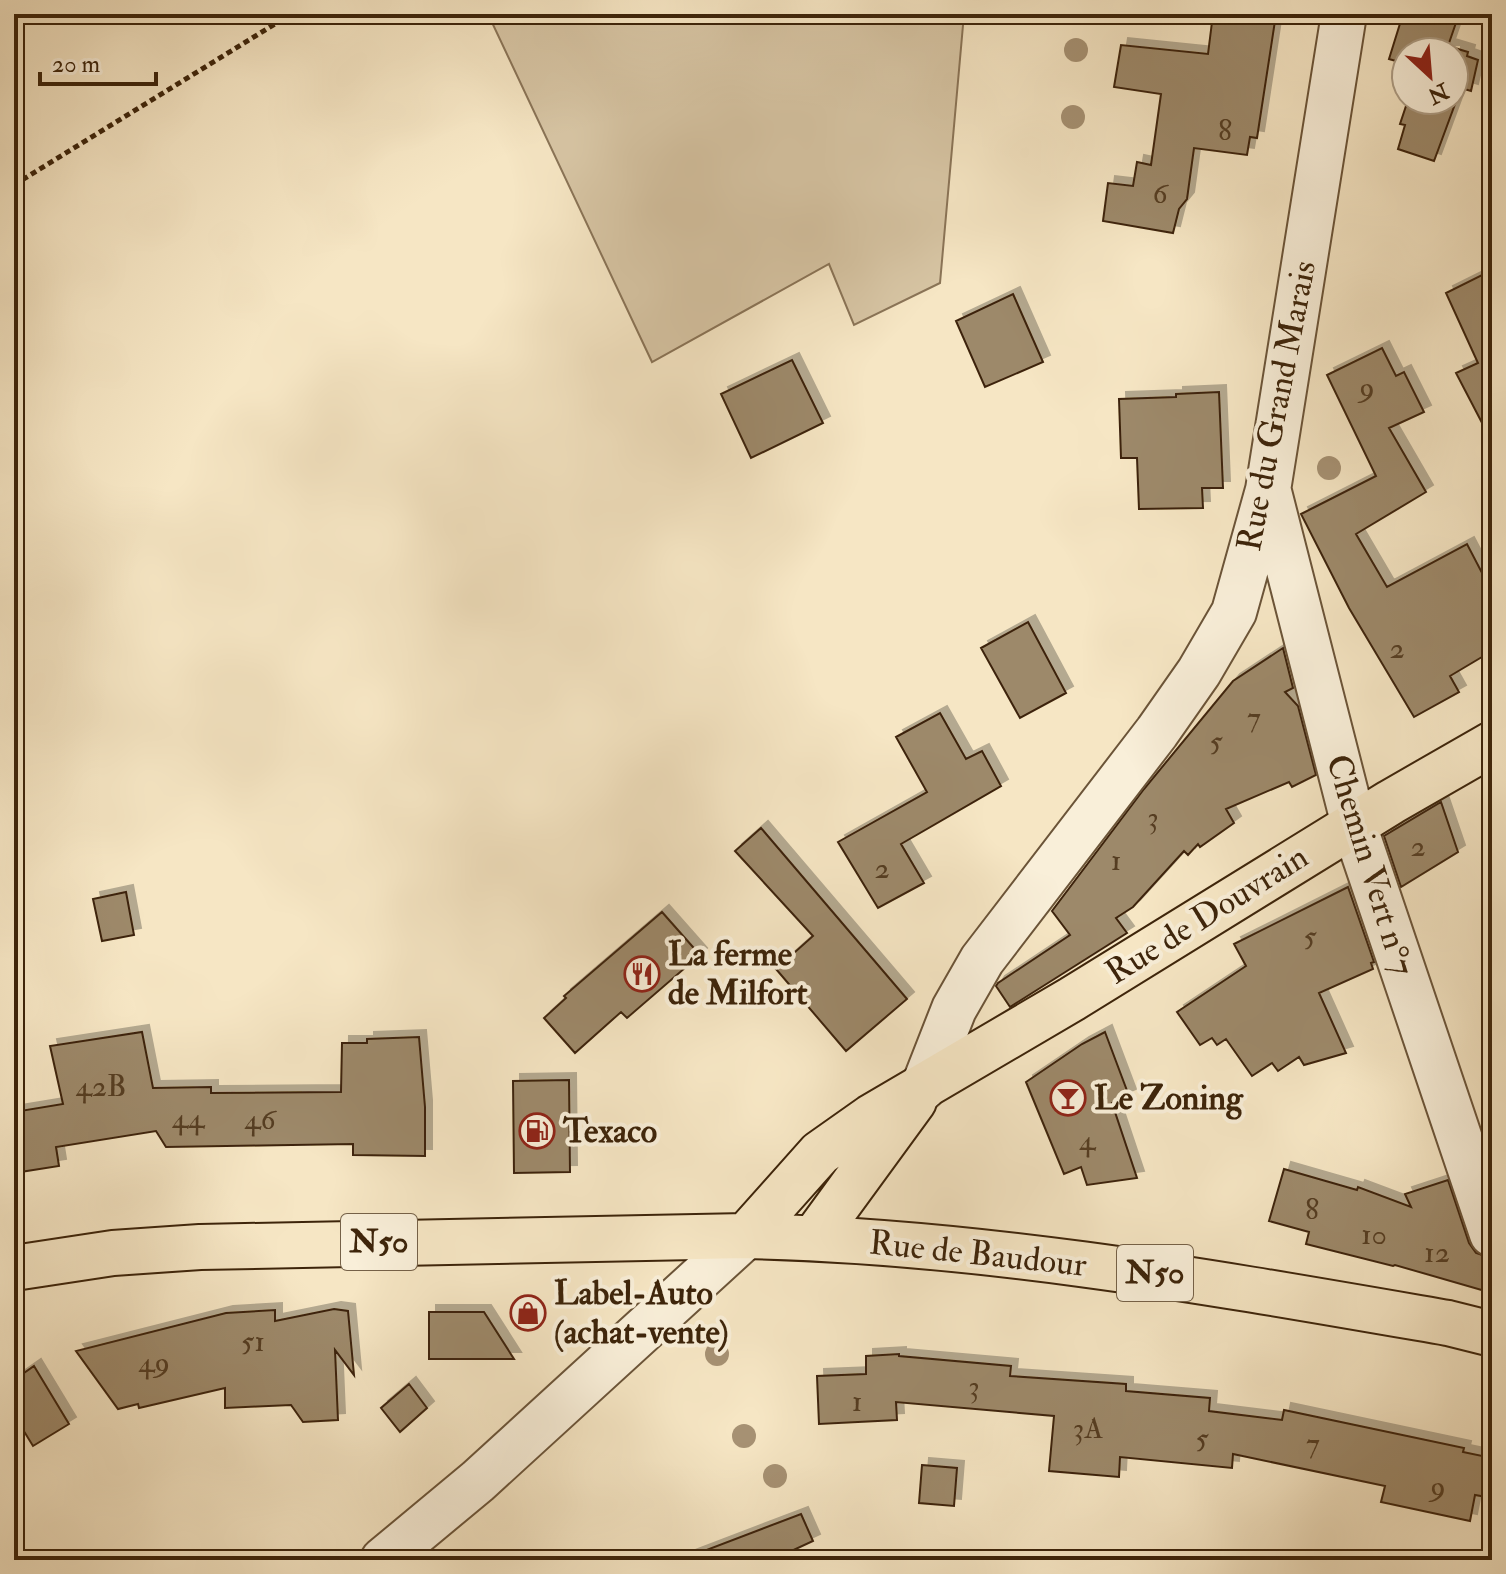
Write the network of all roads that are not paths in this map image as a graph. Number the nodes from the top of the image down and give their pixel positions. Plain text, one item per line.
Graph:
1 (1344, 14) edge
2 (1268, 490) junction
3 (1492, 744) edge
4 (1354, 825) junction
5 (923, 1088) junction
6 (1492, 1234) edge
7 (746, 1236) junction
8 (814, 1238) junction
9 (14, 1268) edge
10 (1492, 1334) edge
11 (383, 1560) edge

1 - 2 street, Rue du Grand Marais
2 - 4 street, Chemin Vert n°7
2 - 5 street, Rue du Grand Marais
3 - 4 main road, Rue de Douvrain
4 - 5 main road, Rue de Douvrain
4 - 6 street, Chemin Vert n°7
5 - 7 main road, Rue de Douvrain
5 - 8 main road, Rue de Douvrain
7 - 8 main road, Rue de Baudour / N50
7 - 9 main road, N50
7 - 11 street
8 - 10 main road, Rue de Baudour / N50

